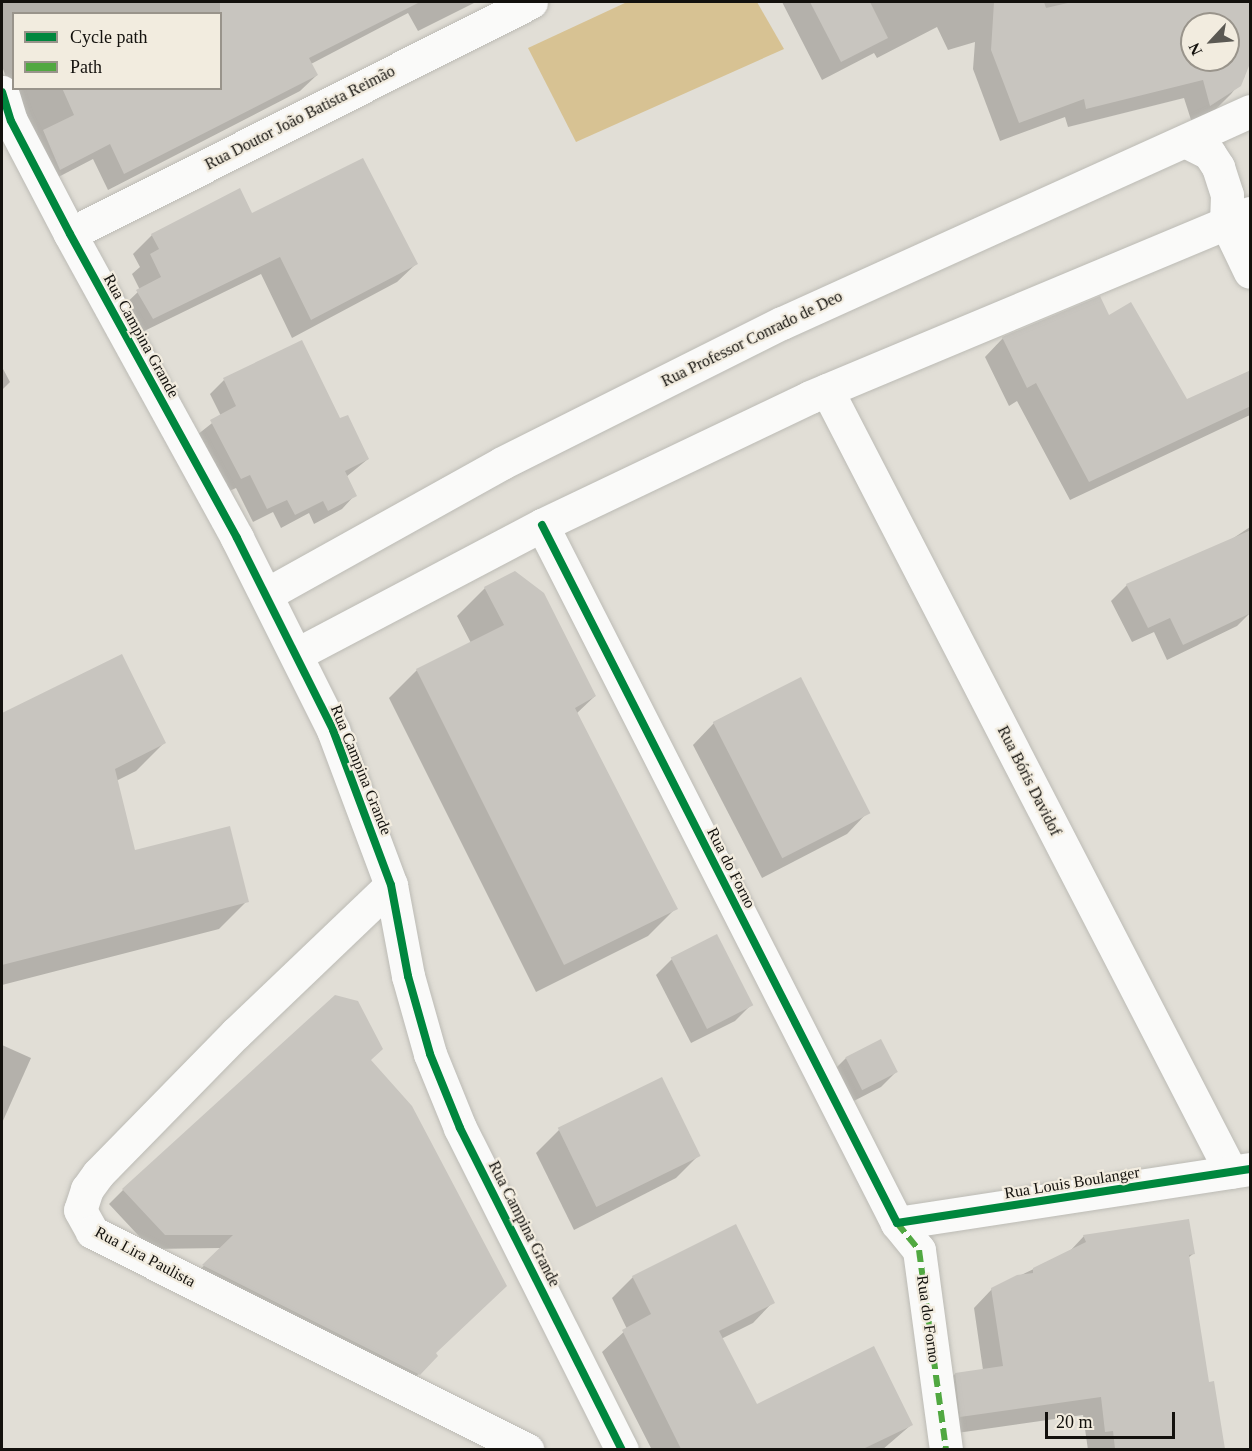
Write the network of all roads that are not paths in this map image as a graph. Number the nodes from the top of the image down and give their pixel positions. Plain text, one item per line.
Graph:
1 (531, 2) edge
2 (2, 92) edge
3 (1251, 111) edge
4 (1187, 142) junction
5 (1242, 218) edge
6 (70, 234) junction
7 (1251, 272) edge
8 (828, 390) junction
9 (542, 525) junction
10 (267, 594) junction
11 (297, 654) junction
12 (391, 885) junction
13 (1241, 1171) edge
14 (897, 1223) junction
15 (528, 1449) edge
16 (622, 1449) edge
17 (946, 1449) edge

1 - 6 street, Rua Doutor João Batista Reimão
2 - 6 street, Rua Campina Grande
3 - 4 street, Rua Professor Conrado de Deo
4 - 5 street
4 - 10 street, Rua Professor Conrado de Deo
5 - 7 street
5 - 8 street
6 - 10 street, Rua Campina Grande
8 - 9 street
8 - 13 street, Rua Bóris Davidof
9 - 11 street
9 - 14 street, Rua do Forno
10 - 11 street, Rua Campina Grande
11 - 12 street, Rua Campina Grande
12 - 15 street, Rua Lira Paulista
12 - 16 street, Rua Campina Grande
13 - 14 street, Rua Louis Boulanger
14 - 17 street, Rua do Forno

